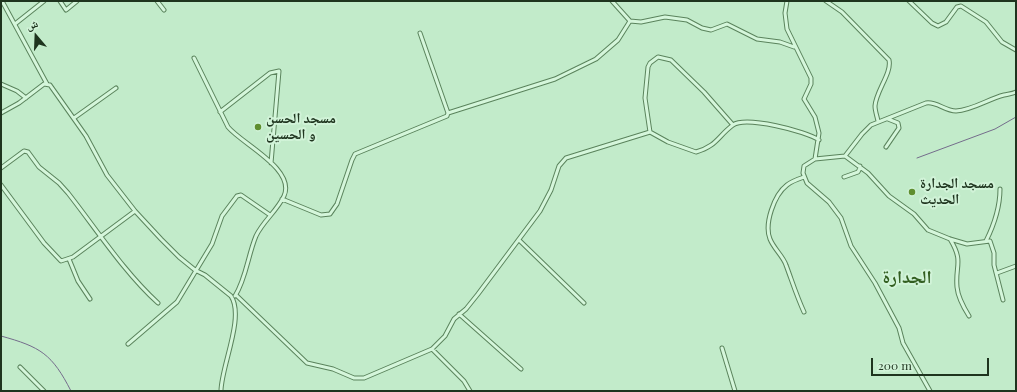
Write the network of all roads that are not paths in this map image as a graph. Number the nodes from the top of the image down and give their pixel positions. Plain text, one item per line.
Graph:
1 (2, 1) edge
2 (44, 1) edge
3 (60, 1) edge
4 (77, 1) edge
5 (157, 1) edge
6 (612, 1) edge
7 (787, 1) edge
8 (826, 1) edge
9 (909, 1) edge
10 (164, 10) dead end
11 (630, 21) junction
12 (15, 24) junction
13 (420, 34) dead end
14 (794, 47) junction
15 (1016, 50) edge
16 (194, 58) dead end
17 (1, 84) edge
18 (47, 84) junction
19 (116, 88) dead end
20 (1016, 92) edge
21 (26, 98) junction
22 (220, 112) junction
23 (1, 113) edge
24 (448, 113) junction
25 (74, 118) junction
26 (888, 118) junction
27 (878, 122) junction
28 (733, 125) junction
29 (650, 132) junction
30 (819, 140) junction
31 (886, 147) dead end
32 (846, 156) junction
33 (815, 159) junction
34 (271, 163) junction
35 (860, 166) junction
36 (1, 168) edge
37 (804, 177) junction
38 (844, 177) dead end
39 (1, 185) edge
40 (1000, 189) dead end
41 (282, 199) junction
42 (136, 210) junction
43 (270, 215) junction
44 (102, 236) junction
45 (950, 239) junction
46 (519, 240) junction
47 (986, 241) junction
48 (69, 259) junction
49 (1016, 266) edge
50 (195, 270) junction
51 (997, 274) junction
52 (236, 295) junction
53 (233, 298) junction
54 (90, 299) dead end
55 (1003, 300) dead end
56 (158, 303) dead end
57 (584, 303) dead end
58 (804, 312) dead end
59 (459, 314) junction
60 (969, 316) dead end
61 (128, 344) dead end
62 (722, 348) dead end
63 (432, 350) junction
64 (20, 367) dead end
65 (521, 369) dead end
66 (44, 391) edge
67 (222, 391) edge
68 (470, 391) edge
69 (735, 391) edge
70 (930, 391) edge

1 - 12 street
2 - 12 street
3 - 4 street
5 - 10 street
6 - 11 street
7 - 14 street
8 - 27 street
9 - 15 street
11 - 14 street
11 - 24 street
12 - 18 street
13 - 24 street
14 - 30 street
16 - 22 street
17 - 21 street
18 - 21 street
18 - 25 street
19 - 25 street
20 - 26 street
21 - 23 street
22 - 34 street
22 - 34 street
24 - 41 street
25 - 42 street
26 - 27 street
26 - 31 street
27 - 32 street
28 - 29 street
28 - 29 street
28 - 30 street
29 - 46 street
30 - 33 street
32 - 33 street
32 - 35 street
33 - 37 street
34 - 41 street
35 - 38 street
35 - 45 street
36 - 44 street
37 - 58 street
37 - 70 street
39 - 48 street
40 - 47 street
41 - 43 street
42 - 44 street
42 - 50 street
43 - 50 street
43 - 52 street
44 - 48 street
44 - 56 street
45 - 47 street
45 - 60 street
46 - 57 street
46 - 59 street
47 - 51 street
48 - 54 street
49 - 51 street
50 - 53 street
50 - 61 street
51 - 55 street
52 - 53 street
52 - 63 street
53 - 67 street
59 - 63 street
59 - 65 street
62 - 69 street
63 - 68 street
64 - 66 street

